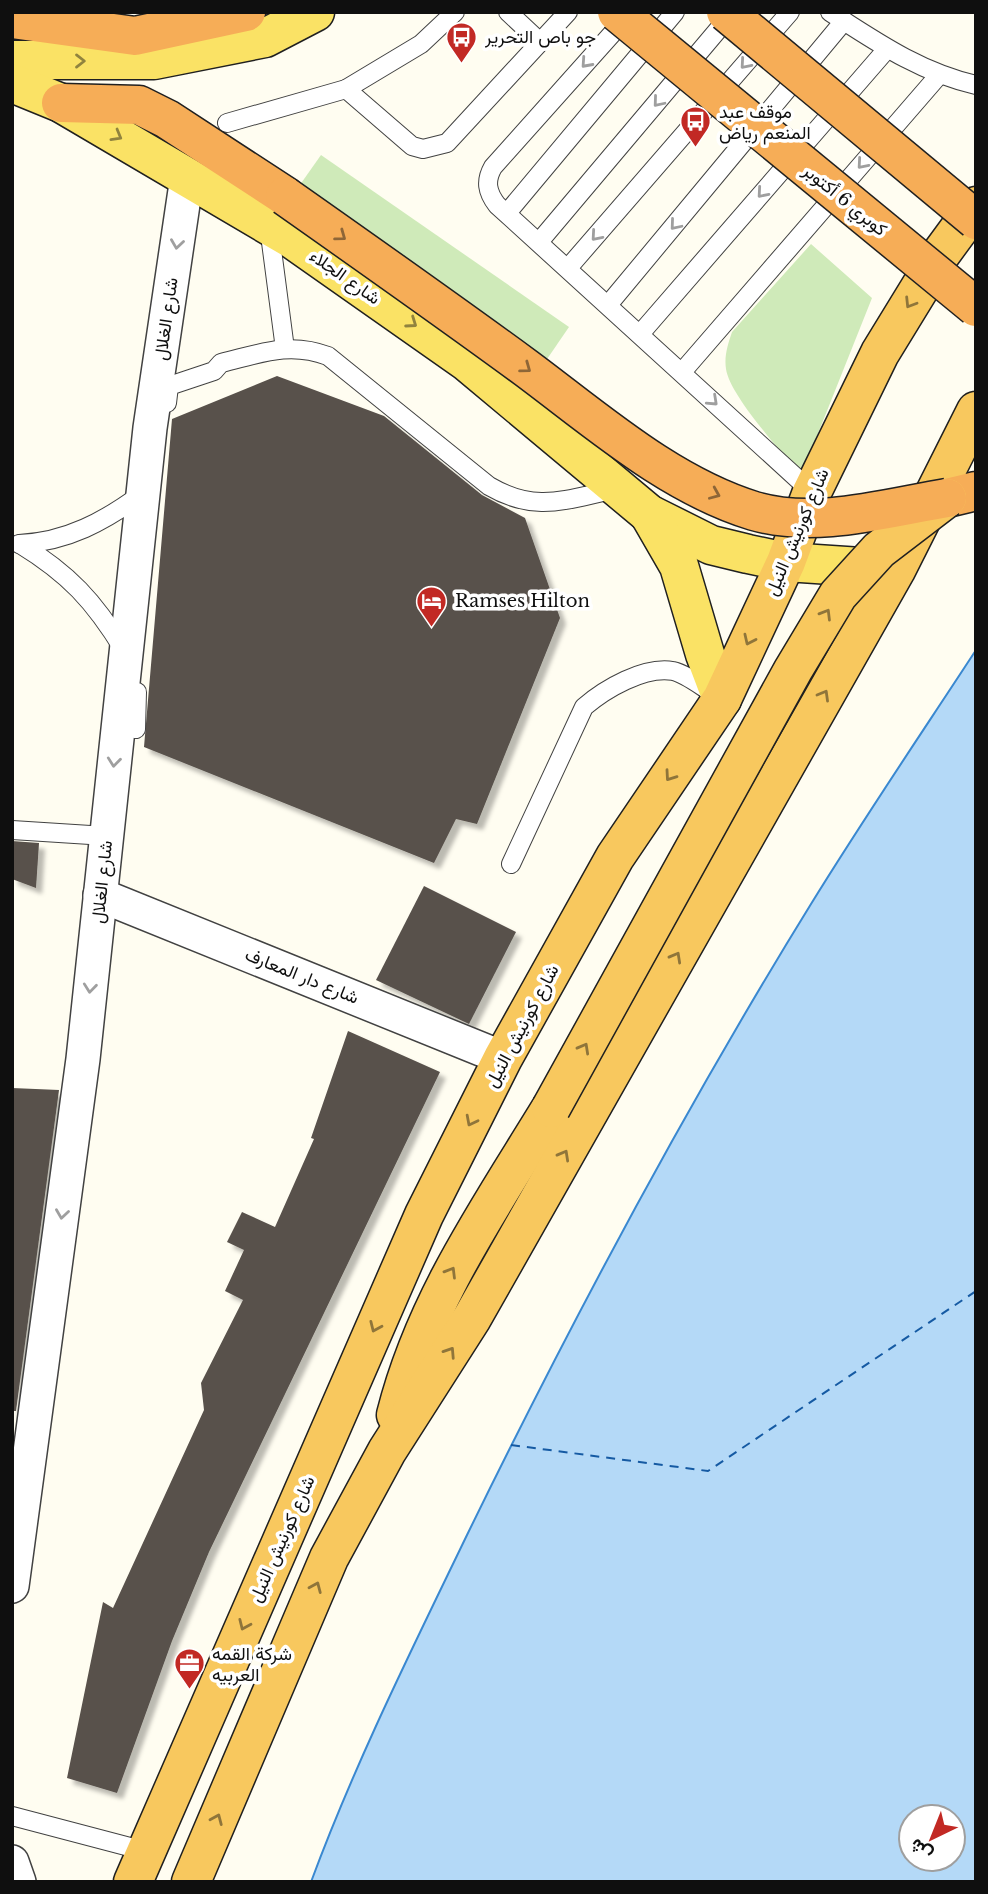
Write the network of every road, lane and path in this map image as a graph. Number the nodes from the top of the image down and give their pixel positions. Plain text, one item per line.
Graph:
1 (246, 12) edge
2 (315, 12) edge
3 (455, 12) edge
4 (508, 12) edge
5 (568, 12) edge
6 (617, 12) edge
7 (631, 12) edge
8 (675, 12) edge
9 (726, 12) edge
10 (733, 12) edge
11 (790, 12) edge
12 (837, 17) edge
13 (12, 19) edge
14 (540, 42) junction
15 (887, 49) junction
16 (12, 60) edge
17 (939, 75) junction
18 (12, 83) edge
19 (976, 85) edge
20 (345, 89) junction
21 (61, 103) junction
22 (227, 123) dead end
23 (187, 177) junction
24 (976, 206) edge
25 (277, 211) junction
26 (507, 213) junction
27 (976, 220) edge
28 (539, 242) junction
29 (568, 268) junction
30 (608, 305) junction
31 (976, 307) edge
32 (640, 334) junction
33 (285, 349) junction
34 (682, 372) junction
35 (163, 384) junction
36 (976, 411) edge
37 (618, 488) junction
38 (143, 492) junction
39 (812, 492) junction
40 (962, 494) edge
41 (649, 514) junction
42 (16, 543) edge
43 (786, 562) junction
44 (896, 569) junction
45 (126, 653) junction
46 (713, 712) junction
47 (119, 721) junction
48 (787, 760) junction
49 (12, 830) edge
50 (106, 836) junction
51 (511, 864) dead end
52 (100, 895) junction
53 (503, 1058) junction
54 (387, 1451) junction
55 (12, 1586) edge
56 (12, 1816) edge
57 (12, 1862) edge
58 (139, 1867) edge
59 (19, 1882) edge
60 (191, 1882) edge

1 - 13 highway
16 -> 2 main road
3 - 20 lane
4 - 14 lane
5 - 14 lane
6 - 31 highway, كوبري 6 أكتوبر, bridge
7 -> 26 lane
8 - 26 lane
9 - 27 highway, bridge
10 -> 28 lane
11 -> 29 lane
12 - 15 lane
12 -> 30 lane
14 - 20 lane
15 - 17 lane
15 -> 32 lane
17 - 19 lane
17 -> 34 lane
18 - 21 main road, شارع الجلاء
20 - 22 lane
21 -> 23 main road, شارع الجلاء
21 - 25 highway
23 - 25 main road, شارع الجلاء
23 -> 35 street, شارع الغلال
24 -> 39 highway, شارع كورنيش النيل
25 - 33 lane
25 -> 37 main road, شارع الجلاء
25 -> 40 highway, bridge
26 - 28 lane
28 - 29 lane
29 - 30 lane
30 - 32 lane
32 - 34 lane
33 - 35 lane
33 - 37 lane
34 -> 39 lane
35 - 38 street, شارع الغلال
35 - 47 lane
36 - 44 highway
37 - 41 main road, شارع الجلاء
38 - 42 lane
38 - 45 street, شارع الغلال
39 - 43 highway, شارع كورنيش النيل
54 -> 40 highway, bridge
41 - 43 main road, شارع الجلاء
41 - 46 main road, شارع الجلاء
42 - 45 lane
43 - 44 main road, شارع الجلاء
43 -> 46 highway, شارع كورنيش النيل
48 -> 44 highway
45 - 47 street, شارع الغلال
46 - 48 highway
46 - 51 lane
46 -> 53 highway, شارع كورنيش النيل
47 -> 50 street, شارع الغلال
54 -> 48 highway
49 - 50 lane
50 - 52 street, شارع الغلال
52 - 53 street, شارع دار المعارف
52 -> 55 street, شارع الغلال
53 -> 58 highway, شارع كورنيش النيل
60 -> 54 highway
56 - 58 lane
57 - 59 street

